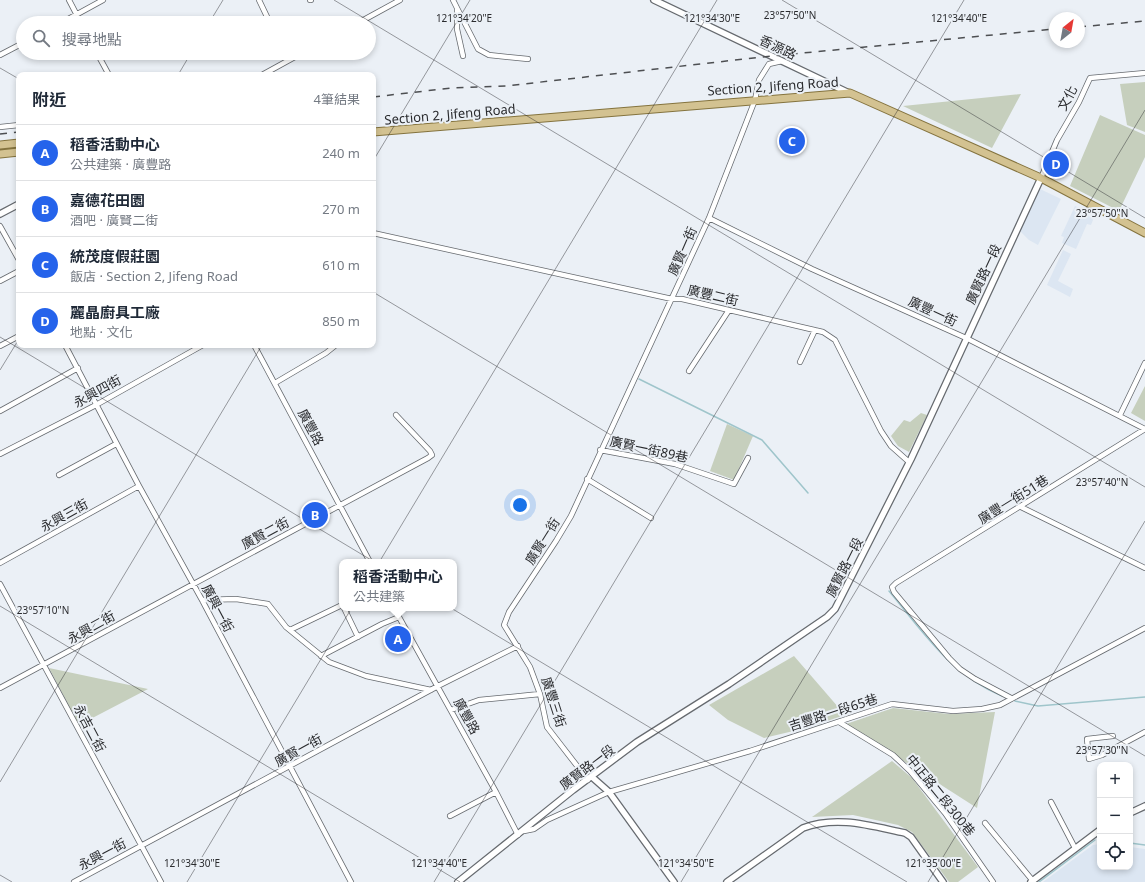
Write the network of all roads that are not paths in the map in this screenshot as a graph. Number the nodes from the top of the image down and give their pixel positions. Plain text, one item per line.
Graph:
1 (69, 0) edge
2 (103, 0) edge
3 (258, 0) edge
4 (400, 0) edge
5 (453, 0) edge
6 (654, 0) edge
7 (457, 8) junction
8 (77, 14) junction
9 (73, 16) edge
10 (266, 16) edge
11 (371, 16) edge
12 (16, 47) edge
13 (0, 55) edge
14 (463, 56) dead end
15 (528, 59) dead end
16 (101, 60) edge
17 (289, 60) edge
18 (782, 61) junction
19 (107, 72) edge
20 (267, 72) edge
21 (1145, 73) edge
22 (850, 93) junction
23 (755, 100) junction
24 (16, 125) edge
25 (0, 127) edge
26 (376, 132) edge
27 (16, 143) edge
28 (0, 145) edge
29 (16, 152) edge
30 (0, 154) edge
31 (1041, 178) junction
32 (16, 206) edge
33 (0, 214) edge
34 (709, 218) junction
35 (0, 226) edge
36 (1145, 233) edge
37 (376, 234) edge
38 (16, 255) edge
39 (16, 273) edge
40 (0, 281) edge
41 (672, 299) junction
42 (728, 310) junction
43 (815, 330) junction
44 (16, 338) edge
45 (966, 338) junction
46 (0, 346) edge
47 (67, 348) edge
48 (198, 348) edge
49 (256, 348) edge
50 (332, 348) edge
51 (800, 362) dead end
52 (1145, 363) edge
53 (78, 368) junction
54 (689, 371) dead end
55 (275, 383) junction
56 (96, 405) junction
57 (0, 411) edge
58 (396, 415) dead end
59 (1120, 415) junction
60 (1145, 429) edge
61 (116, 444) junction
62 (600, 450) junction
63 (0, 454) edge
64 (748, 458) dead end
65 (909, 462) junction
66 (59, 475) dead end
67 (587, 479) junction
68 (138, 486) junction
69 (340, 506) junction
70 (1021, 507) junction
71 (651, 518) dead end
72 (368, 559) edge
73 (0, 563) edge
74 (1145, 568) edge
75 (0, 584) edge
76 (193, 584) junction
77 (202, 600) junction
78 (339, 607) edge
79 (345, 611) edge
80 (396, 611) edge
81 (400, 618) junction
82 (1145, 628) edge
83 (290, 630) junction
84 (358, 637) junction
85 (518, 646) junction
86 (321, 656) junction
87 (43, 666) junction
88 (438, 686) junction
89 (0, 688) edge
90 (431, 690) junction
91 (540, 694) junction
92 (1011, 698) junction
93 (451, 710) junction
94 (839, 722) junction
95 (1145, 732) edge
96 (1113, 736) dead end
97 (290, 767) junction
98 (590, 779) junction
99 (496, 792) junction
100 (609, 792) junction
101 (1051, 802) dead end
102 (1145, 806) edge
103 (1133, 812) edge
104 (450, 816) dead end
105 (985, 823) dead end
106 (524, 831) junction
107 (1097, 832) edge
108 (518, 835) junction
109 (141, 846) junction
110 (1075, 848) junction
111 (1032, 881) edge
112 (74, 882) edge
113 (161, 882) edge
114 (351, 882) edge
115 (458, 882) edge
116 (674, 882) edge
117 (727, 882) edge
118 (943, 882) edge
119 (993, 882) edge

1 - 8 street
2 - 8 street
3 - 10 street
4 - 11 street
5 - 7 street
6 - 18 street, 香源路
7 - 14 street
7 - 15 street
8 - 9 street
12 - 13 street
16 - 19 street
17 - 20 street
18 - 22 street, 香源路
18 - 23 street, 廣賢一街
21 - 31 street, 文化
22 - 23 main road, Section 2, Jifeng Road
22 - 31 main road, Section 2, Jifeng Road
23 - 26 main road, Section 2, Jifeng Road
23 - 34 street, 廣賢一街
24 - 25 street
27 - 28 main road
29 - 30 main road
31 - 36 main road, Section 2, Jifeng Road
31 - 45 street, 廣賢路一段
32 - 33 street
34 - 41 street, 廣賢一街
34 - 45 street, 廣豐一街
35 - 38 street
37 - 41 street, 廣豐二街
39 - 40 street
41 - 42 street, 廣豐二街
41 - 62 street, 廣賢一街
42 - 43 street, 廣豐二街
42 - 54 street
43 - 51 street
43 - 65 street, 廣豐二街
44 - 46 street
45 - 59 street, 廣豐一街
45 - 65 street, 廣賢路一段
47 - 53 street, 廣興一街
48 - 56 street, 永興四街
49 - 55 street, 廣豐路
50 - 55 street
52 - 59 street
53 - 56 street, 廣興一街
53 - 57 street
55 - 69 street, 廣豐路
56 - 61 street, 廣興一街
56 - 63 street, 永興四街
58 - 69 street, 廣賢二街
59 - 60 street, 廣豐一街
60 - 70 street, 廣豐一街51巷
61 - 66 street
61 - 68 street, 廣興一街
62 - 64 street, 廣賢一街89巷
62 - 67 street, 廣賢一街
65 - 98 street, 廣賢路一段
67 - 71 street
67 - 85 street, 廣賢一街
68 - 73 street, 永興三街
68 - 76 street, 廣興一街
69 - 72 street, 廣豐路
69 - 76 street, 廣賢二街
70 - 74 street
70 - 92 street, 廣豐一街51巷
75 - 87 street, 永吉二街
76 - 77 street, 廣興一街
76 - 87 street, 永興二街
77 - 83 street
77 - 97 street, 廣興一街
78 - 83 street
79 - 84 street
80 - 81 street, 廣豐路
81 - 84 street
81 - 88 street, 廣豐路
82 - 92 street, 吉豐路一段65巷
83 - 86 street
84 - 86 street
85 - 88 street, 廣賢一街
85 - 91 street, 廣豐三街
86 - 90 street
87 - 89 street, 永興二街
87 - 109 street, 永吉二街
88 - 90 street, 廣賢一街
88 - 93 street, 廣豐路
90 - 97 street, 廣賢一街
91 - 93 street
91 - 98 street, 廣豐三街
92 - 94 street, 吉豐路一段65巷
93 - 99 street, 廣豐路
94 - 100 street, 吉豐路一段65巷
94 - 119 street, 中正路二段300巷
95 - 96 street
97 - 109 street, 廣賢一街
97 - 114 street, 廣興一街
98 - 100 street, 廣豐三街
98 - 106 street, 廣賢路一段
99 - 104 street
99 - 108 street, 廣豐路
100 - 106 street, 吉豐路一段65巷
100 - 116 street, 廣豐三街
101 - 110 street
102 - 103 street
105 - 111 street
106 - 108 street, 廣賢路一段
107 - 110 street
108 - 115 street, 廣賢路一段
109 - 112 street, 永興一街
109 - 113 street, 永吉二街
110 - 111 street
117 - 118 street

